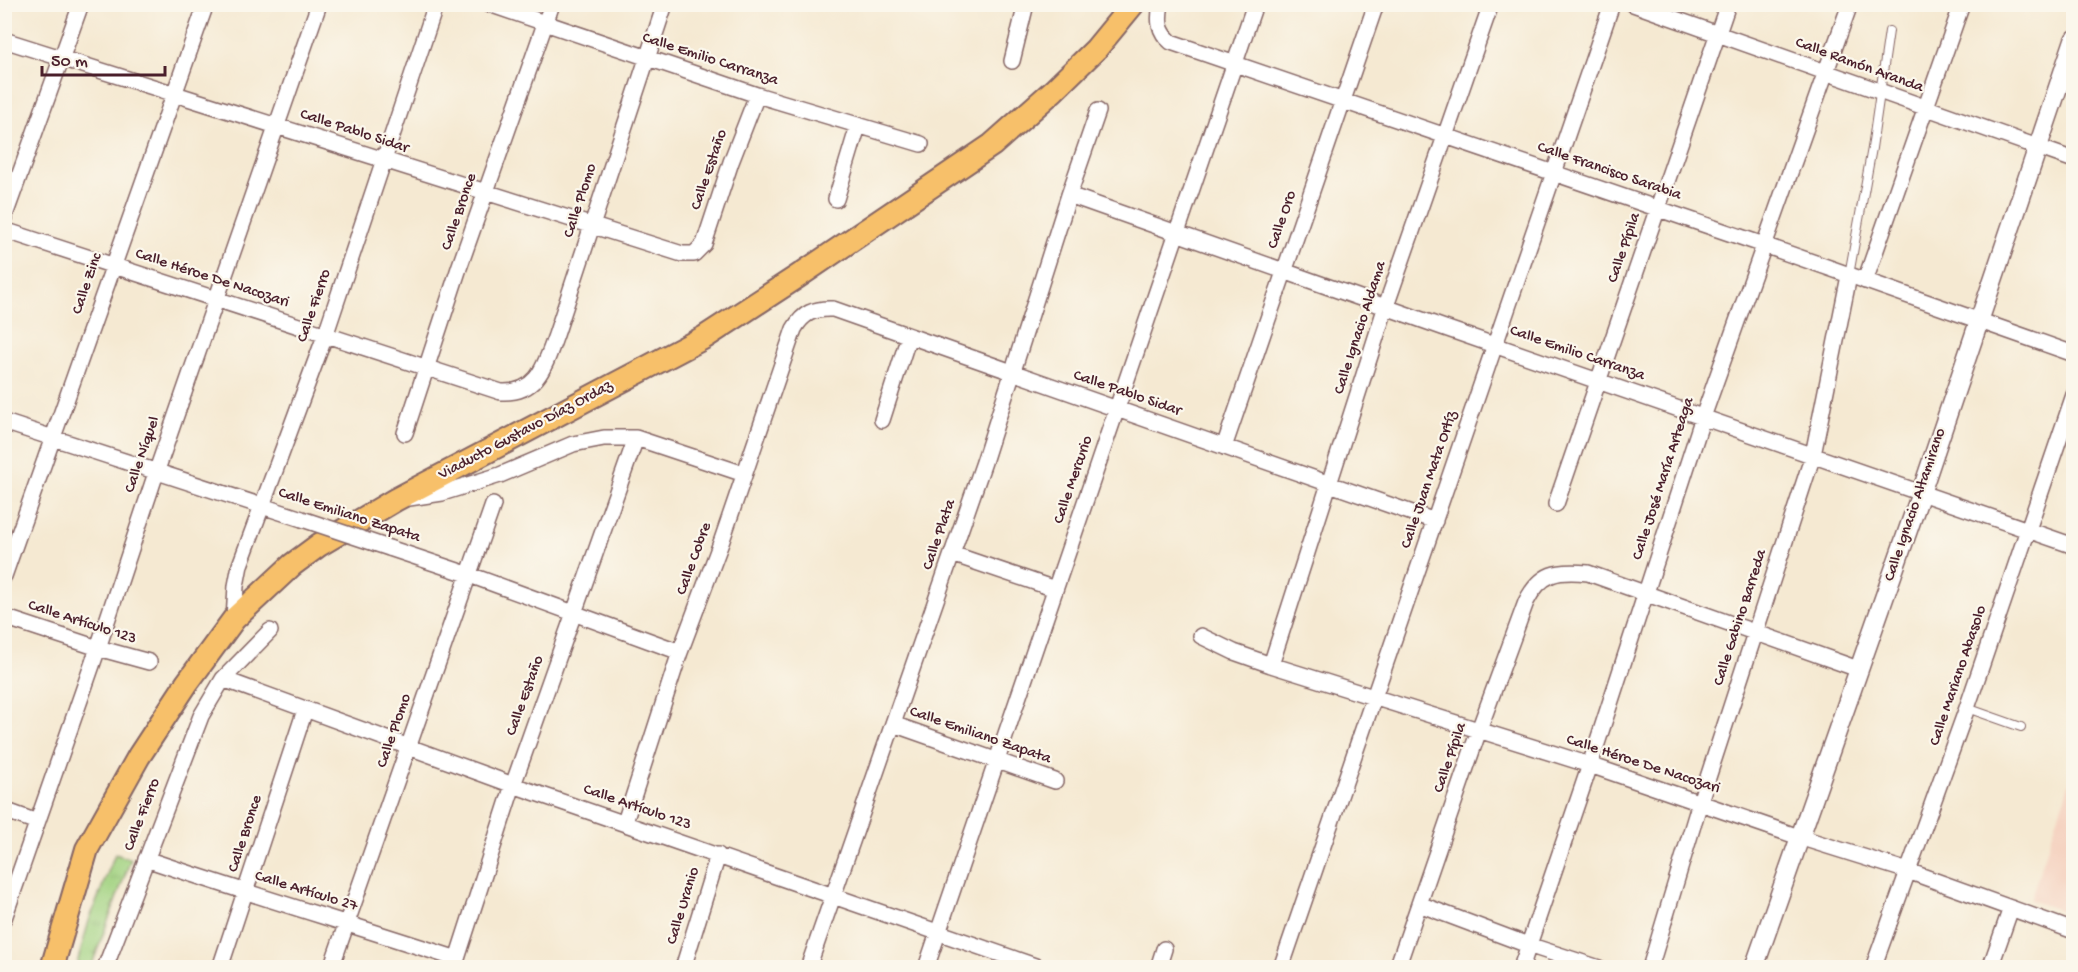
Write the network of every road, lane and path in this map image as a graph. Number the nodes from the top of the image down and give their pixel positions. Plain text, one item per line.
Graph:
1 (81, 4) edge
2 (206, 4) edge
3 (319, 4) edge
4 (436, 4) edge
5 (489, 4) edge
6 (552, 4) edge
7 (664, 4) edge
8 (1026, 4) edge
9 (1133, 4) edge
10 (1161, 4) edge
11 (1255, 4) edge
12 (1376, 4) edge
13 (1491, 4) edge
14 (1612, 4) edge
15 (1633, 4) edge
16 (1728, 4) edge
17 (1851, 4) edge
18 (1962, 4) edge
19 (545, 24) junction
20 (1889, 31) dead end
21 (1718, 35) junction
22 (4, 40) edge
23 (2073, 40) edge
24 (62, 58) junction
25 (645, 59) junction
26 (1012, 61) dead end
27 (1235, 63) junction
28 (1826, 73) junction
29 (1880, 92) junction
30 (175, 94) junction
31 (757, 95) junction
32 (1343, 100) junction
33 (1924, 108) junction
34 (1098, 111) dead end
35 (278, 126) junction
36 (858, 126) junction
37 (1446, 135) junction
38 (921, 144) dead end
39 (2037, 148) junction
40 (2073, 160) edge
41 (382, 161) junction
42 (1554, 172) junction
43 (486, 193) junction
44 (1069, 195) junction
45 (836, 199) dead end
46 (1658, 208) junction
47 (4, 218) edge
48 (592, 226) junction
49 (4, 230) edge
50 (1178, 234) junction
51 (1764, 245) junction
52 (694, 254) joint
53 (113, 266) junction
54 (1284, 271) junction
55 (1849, 276) junction
56 (1865, 281) junction
57 (217, 300) junction
58 (1386, 306) junction
59 (807, 313) joint
60 (1979, 322) junction
61 (325, 336) junction
62 (909, 336) junction
63 (1495, 344) junction
64 (2073, 354) edge
65 (426, 368) junction
66 (1014, 373) junction
67 (1599, 381) junction
68 (512, 392) joint
69 (2073, 395) edge
70 (1117, 409) junction
71 (1703, 417) junction
72 (882, 420) dead end
73 (4, 422) edge
74 (405, 433) dead end
75 (53, 438) junction
76 (636, 438) junction
77 (1224, 447) junction
78 (1813, 455) junction
79 (156, 472) junction
80 (744, 474) junction
81 (1328, 483) junction
82 (1921, 493) junction
83 (395, 500) junction
84 (1557, 504) dead end
85 (493, 505) dead end
86 (261, 507) junction
87 (1435, 521) junction
88 (2028, 530) junction
89 (2073, 546) edge
90 (952, 554) junction
91 (467, 574) junction
92 (4, 576) edge
93 (1055, 589) junction
94 (1646, 594) junction
95 (575, 615) junction
96 (4, 617) edge
97 (234, 619) junction
98 (270, 631) dead end
99 (1757, 632) junction
100 (1201, 636) dead end
101 (98, 648) junction
102 (680, 652) junction
103 (149, 662) dead end
104 (1271, 665) junction
105 (1858, 669) junction
106 (223, 679) junction
107 (1375, 698) junction
108 (1967, 708) junction
109 (306, 710) junction
110 (893, 724) junction
111 (2020, 727) dead end
112 (1479, 730) junction
113 (409, 747) junction
114 (997, 761) junction
115 (1590, 765) junction
116 (1055, 781) dead end
117 (513, 785) junction
118 (1700, 802) junction
119 (4, 810) edge
120 (37, 822) junction
121 (625, 822) junction
122 (1799, 837) junction
123 (718, 855) junction
124 (146, 859) junction
125 (1908, 871) junction
126 (246, 893) junction
127 (833, 895) junction
128 (1419, 904) junction
129 (2011, 908) junction
130 (4, 918) edge
131 (347, 923) junction
132 (2073, 931) edge
133 (937, 933) junction
134 (1528, 945) junction
135 (1164, 949) dead end
136 (455, 963) edge
137 (52, 968) edge
138 (105, 968) edge
139 (220, 968) edge
140 (331, 968) edge
141 (683, 968) edge
142 (808, 968) edge
143 (926, 968) edge
144 (1041, 968) edge
145 (1158, 968) edge
146 (1281, 968) edge
147 (1397, 968) edge
148 (1521, 968) edge
149 (1599, 968) edge
150 (1650, 968) edge
151 (1754, 968) edge
152 (1873, 968) edge
153 (1990, 968) edge

1 - 24 street
2 - 30 street, Calle Zinc
3 - 35 street, Calle Níquel
4 - 41 street, Calle Fierro
5 - 19 street, Calle Emilio Carranza
6 - 19 street, Calle Bronce
7 - 25 street, Calle Plomo
8 - 26 street
9 - 83 main road, Viaducto Gustavo Díaz Ordaz
10 - 27 street, Calle Francisco Sarabia
11 - 27 street, Calle Mercurio
12 - 32 street, Calle Oro
13 - 37 street, Calle Ignacio Aldama
14 - 42 street, Calle Juan Mata Ortíz
15 - 21 street, Calle Ramón Aranda
16 - 21 street, Calle Pípila
17 - 28 street, Calle José María Arteaga
18 - 33 street
19 - 25 street, Calle Emilio Carranza
19 - 43 street, Calle Bronce
20 - 29 lane
21 - 28 street, Calle Ramón Aranda
21 - 46 street, Calle Pípila
22 - 24 street, Calle Pablo Sidar
23 - 39 street, Calle Ignacio Altamirano
24 - 30 street, Calle Pablo Sidar
24 - 47 street
25 - 31 street, Calle Emilio Carranza
25 - 48 street, Calle Plomo
27 - 32 street, Calle Francisco Sarabia
27 - 50 street, Calle Mercurio
28 - 29 street, Calle Ramón Aranda
28 - 51 street, Calle José María Arteaga
29 - 33 street, Calle Ramón Aranda
29 - 55 lane
30 - 35 street, Calle Pablo Sidar
30 - 53 street, Calle Zinc
31 - 36 street, Calle Emilio Carranza
31 - 52 street, Calle Estaño
32 - 37 street, Calle Francisco Sarabia
32 - 54 street, Calle Oro
33 - 39 street, Calle Ramón Aranda
33 - 56 street
34 - 44 street, Calle Plata
35 - 41 street, Calle Pablo Sidar
35 - 57 street, Calle Níquel
36 - 38 street, Calle Emilio Carranza
36 - 45 street
37 - 42 street, Calle Francisco Sarabia
37 - 58 street, Calle Ignacio Aldama
39 - 40 street, Calle Ramón Aranda
39 - 60 street, Calle Ignacio Altamirano
41 - 43 street, Calle Pablo Sidar
41 - 61 street, Calle Fierro
42 - 46 street, Calle Francisco Sarabia
42 - 63 street, Calle Juan Mata Ortíz
43 - 48 street, Calle Pablo Sidar
43 - 65 street, Calle Bronce
44 - 50 street, Calle Emilio Carranza
44 - 66 street, Calle Plata
46 - 51 street, Calle Francisco Sarabia
46 - 67 street, Calle Pípila
48 - 52 street, Calle Pablo Sidar
48 - 68 street, Calle Plomo
49 - 53 street, Calle Héroe De Nacozari
50 - 54 street, Calle Emilio Carranza
50 - 70 street, Calle Mercurio
51 - 55 street, Calle Francisco Sarabia
51 - 71 street, Calle José María Arteaga
53 - 57 street, Calle Héroe De Nacozari
53 - 75 street, Calle Zinc
54 - 58 street, Calle Emilio Carranza
54 - 77 street, Calle Oro
55 - 56 street, Calle Francisco Sarabia
55 - 78 street, Calle Gabino Barreda
56 - 60 street, Calle Francisco Sarabia
57 - 61 street, Calle Héroe De Nacozari
57 - 79 street, Calle Níquel
58 - 63 street, Calle Emilio Carranza
58 - 81 street, Calle Ignacio Aldama
59 - 62 street, Calle Pablo Sidar
59 - 80 street, Calle Cobre
60 - 64 street, Calle Francisco Sarabia
60 - 82 street, Calle Ignacio Altamirano
61 - 65 street, Calle Héroe De Nacozari
61 - 86 street, Calle Fierro
62 - 66 street, Calle Pablo Sidar
62 - 72 street
63 - 67 street, Calle Emilio Carranza
63 - 87 street, Calle Juan Mata Ortíz
65 - 68 street, Calle Héroe De Nacozari
65 - 74 street, Calle Bronce
66 - 70 street, Calle Pablo Sidar
66 - 90 street, Calle Plata
67 - 71 street, Calle Emilio Carranza
67 - 84 street, Calle Pípila
69 - 88 street, Calle Mariano Abasolo
70 - 77 street, Calle Pablo Sidar
70 - 93 street, Calle Mercurio
71 - 78 street, Calle Emilio Carranza
71 - 94 street, Calle José María Arteaga
73 - 75 street, Calle Emiliano Zapata
75 - 79 street, Calle Emiliano Zapata
75 - 92 street, Calle Zinc
76 - 80 street
76 - 83 street
76 - 95 street, Calle Estaño
77 - 81 street, Calle Pablo Sidar
78 - 82 street, Calle Emilio Carranza
78 - 99 street, Calle Gabino Barreda
79 - 86 street, Calle Emiliano Zapata
79 - 101 street, Calle Níquel
80 - 102 street, Calle Cobre
81 - 87 street, Calle Pablo Sidar
81 - 104 street, Calle Ignacio Aldama
82 - 88 street, Calle Emilio Carranza
82 - 105 street, Calle Ignacio Altamirano
83 - 97 main road, Viaducto Gustavo Díaz Ordaz
85 - 91 street, Calle Plomo
86 - 91 street, Calle Emiliano Zapata, bridge
86 - 97 street, Calle Fierro
87 - 107 street, Calle Juan Mata Ortíz
88 - 89 street, Calle Emilio Carranza
88 - 108 street, Calle Mariano Abasolo
90 - 93 street
90 - 110 street, Calle Plata
91 - 95 street, Calle Emiliano Zapata
91 - 113 street, Calle Plomo
93 - 114 street, Calle Mercurio
94 - 99 street
94 - 112 street, Calle Pípila
94 - 115 street, Calle José María Arteaga
95 - 102 street, Calle Emiliano Zapata
95 - 117 street, Calle Estaño
96 - 101 street, Calle Artículo 123
97 - 137 main road, Viaducto Gustavo Díaz Ordaz
98 - 106 street, Calle Fierro
99 - 105 street
99 - 118 street, Calle Gabino Barreda
100 - 104 street, Calle Héroe De Nacozari
101 - 103 street, Calle Artículo 123
101 - 120 street, Calle Níquel
102 - 121 street, Calle Cobre
104 - 107 street, Calle Héroe De Nacozari
105 - 122 street, Calle Ignacio Altamirano
106 - 109 street, Calle Artículo 123
106 - 124 street, Calle Fierro
107 - 112 street, Calle Héroe De Nacozari
107 - 146 street, Calle Juan Mata Ortíz
108 - 111 lane
108 - 125 street, Calle Mariano Abasolo
109 - 113 street, Calle Artículo 123
109 - 126 street, Calle Bronce
110 - 114 street, Calle Emiliano Zapata
110 - 127 street, Calle Plata
112 - 115 street, Calle Héroe De Nacozari
112 - 128 street, Calle Pípila
113 - 117 street, Calle Artículo 123
113 - 131 street, Calle Plomo
114 - 116 street, Calle Emiliano Zapata
114 - 133 street, Calle Mercurio
115 - 118 street, Calle Héroe De Nacozari
115 - 134 street, Calle José María Arteaga
117 - 121 street, Calle Artículo 123
117 - 136 street, Calle Estaño
118 - 122 street, Calle Héroe De Nacozari
118 - 150 street, Calle Gabino Barreda
119 - 120 street
120 - 130 street, Calle Níquel
121 - 123 street, Calle Artículo 123
122 - 125 street, Calle Héroe De Nacozari
122 - 151 street, Calle Ignacio Altamirano
123 - 127 street, Calle Artículo 123
123 - 141 street, Calle Uranio
124 - 126 street, Calle Artículo 27
124 - 138 street, Calle Fierro
125 - 129 street, Calle Héroe De Nacozari
125 - 152 street, Calle Mariano Abasolo
126 - 131 street, Calle Artículo 27
126 - 139 street, Calle Bronce
127 - 133 street, Calle Artículo 123
127 - 142 street, Calle Plata
128 - 134 street
128 - 147 street, Calle Pípila
129 - 132 street, Calle Héroe De Nacozari
129 - 153 street
131 - 136 street, Calle Artículo 27
131 - 140 street, Calle Plomo
133 - 143 street, Calle Mercurio
133 - 144 street, Calle Artículo 123
134 - 148 street, Calle José María Arteaga
134 - 149 street
135 - 145 street

